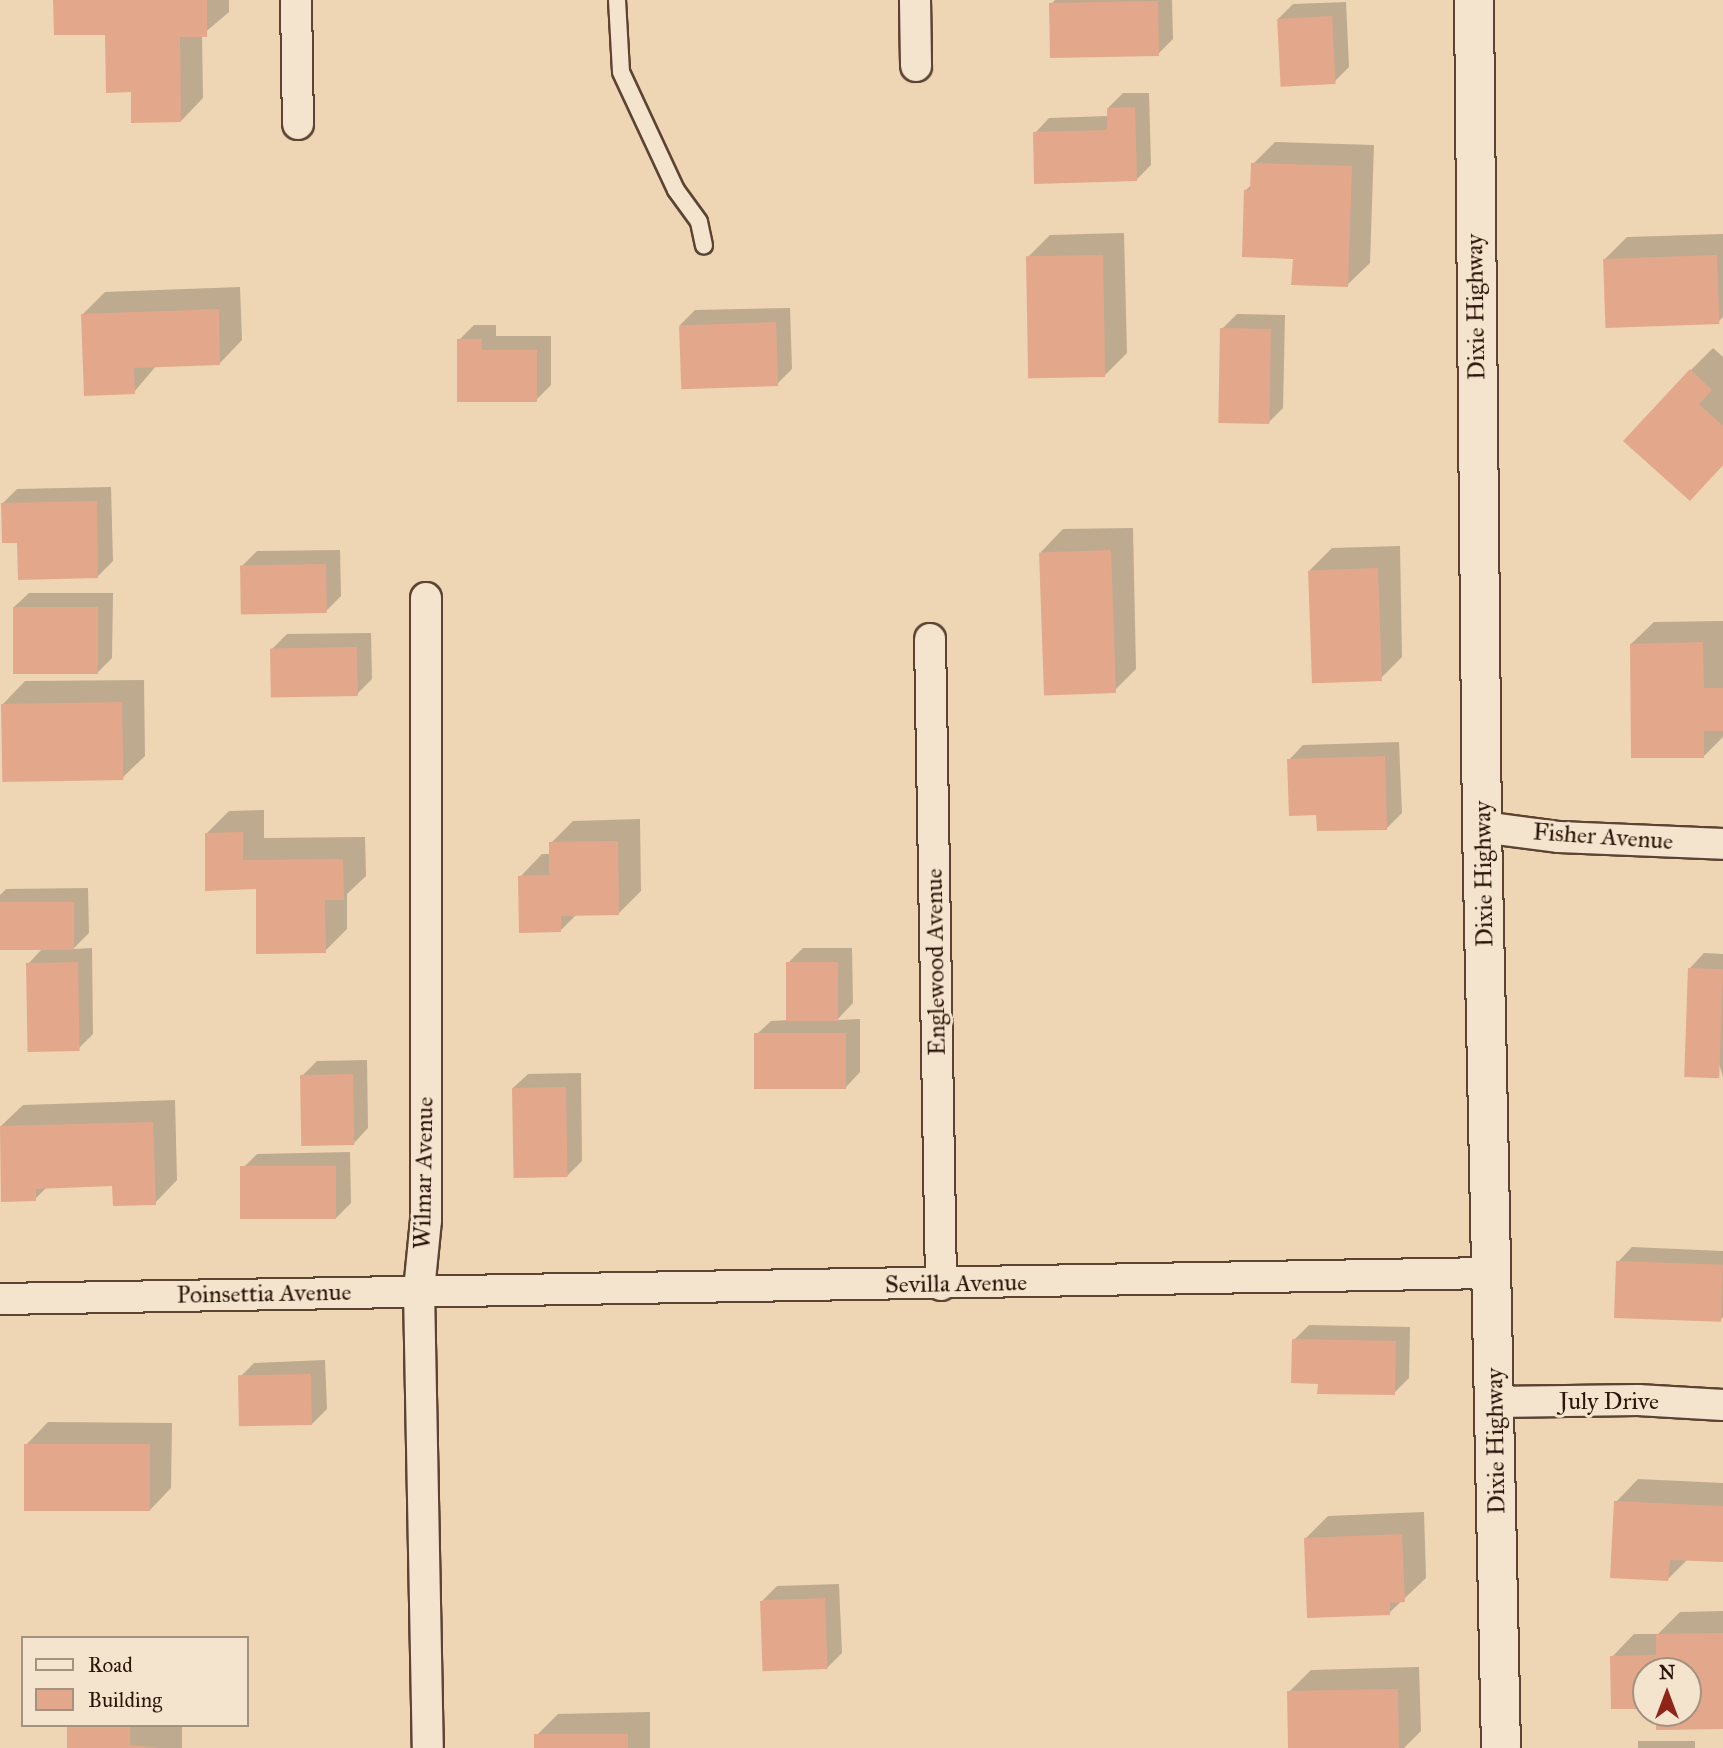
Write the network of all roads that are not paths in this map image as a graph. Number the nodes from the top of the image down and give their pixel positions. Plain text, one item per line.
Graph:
1 (296, 0) edge
2 (617, 0) edge
3 (915, 0) edge
4 (1474, 0) edge
5 (916, 66) dead end
6 (298, 124) dead end
7 (704, 244) dead end
8 (426, 598) dead end
9 (930, 639) dead end
10 (1482, 827) junction
11 (1723, 844) edge
12 (1493, 1273) junction
13 (941, 1285) junction
14 (419, 1290) junction
15 (0, 1299) edge
16 (1495, 1402) junction
17 (1723, 1405) edge
18 (428, 1748) edge
19 (1502, 1748) edge

1 - 6 street
2 - 7 lane
3 - 5 street
4 - 10 street, Dixie Highway
8 - 14 street, Wilmar Avenue
9 - 13 street, Englewood Avenue
10 - 11 street, Fisher Avenue
10 - 12 street, Dixie Highway
12 - 13 street, Sevilla Avenue
12 - 16 street, Dixie Highway
13 - 14 street, Sevilla Avenue
14 - 15 street, Poinsettia Avenue
14 - 18 street, Wilmar Avenue
16 - 17 street, July Drive
16 - 19 street, Dixie Highway

